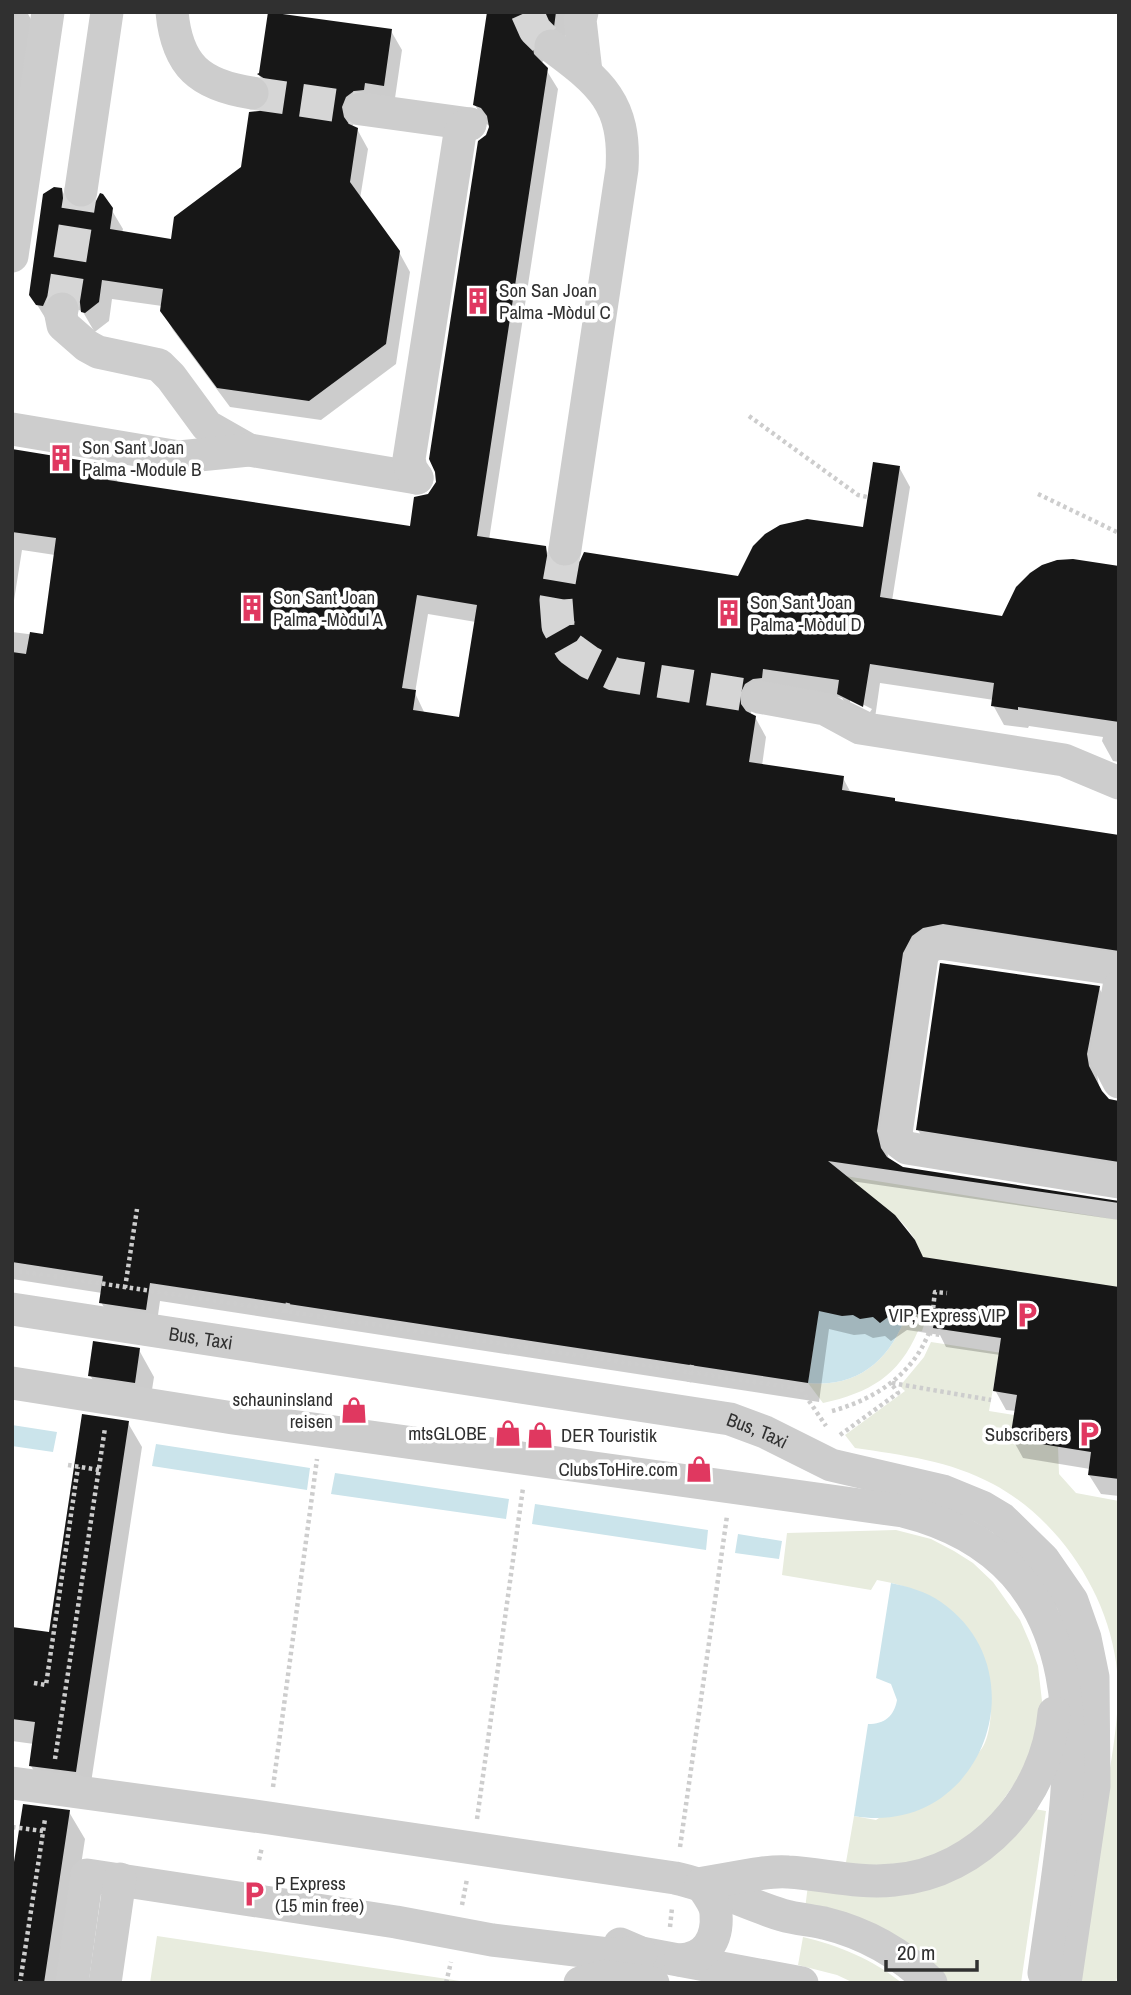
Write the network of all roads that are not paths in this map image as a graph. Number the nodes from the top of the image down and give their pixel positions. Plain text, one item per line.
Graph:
1 (48, 12) edge
2 (107, 12) edge
3 (172, 12) edge
4 (582, 12) edge
5 (551, 47) tunnel mouth
6 (586, 72) junction
7 (252, 93) tunnel mouth
8 (361, 109) tunnel mouth
9 (81, 190) tunnel mouth
10 (12, 256) edge
11 (62, 309) tunnel mouth
12 (189, 403) junction
13 (12, 429) edge
14 (248, 450) junction
15 (165, 455) junction
16 (565, 549) tunnel mouth
17 (759, 697) tunnel mouth
18 (1116, 780) edge
19 (1119, 978) edge
20 (1119, 987) edge
21 (1113, 1070) edge
22 (1119, 1182) edge
23 (12, 1309) edge
24 (12, 1383) edge
25 (1059, 1665) junction
26 (12, 1783) edge
27 (120, 1880) junction
28 (688, 1881) junction
29 (463, 1917) junction
30 (409, 1925) junction
31 (674, 1947) junction
32 (608, 1954) junction
33 (647, 1968) edge
34 (72, 1983) edge
35 (106, 1983) edge
36 (580, 1983) edge
37 (802, 1983) edge
38 (931, 1983) edge
39 (1042, 1983) edge
40 (1065, 1983) edge

1 - 10 street
2 - 9 street
3 - 7 street
4 - 6 street
5 - 6 street
6 - 16 street
8 - 14 street
11 - 12 street
12 - 14 street
12 - 15 street
13 - 15 street
14 - 15 street
17 - 18 street
19 - 22 street
20 - 21 street
23 - 40 street, Bus, Taxi
24 - 25 street
25 - 28 street
25 - 39 street
26 - 28 street
27 - 30 street
27 - 34 street
27 - 35 street
28 - 31 street
28 - 38 street
29 - 30 street
29 - 32 street
29 - 33 street
30 - 32 street
31 - 33 street
31 - 37 street
32 - 33 street
33 - 36 street

